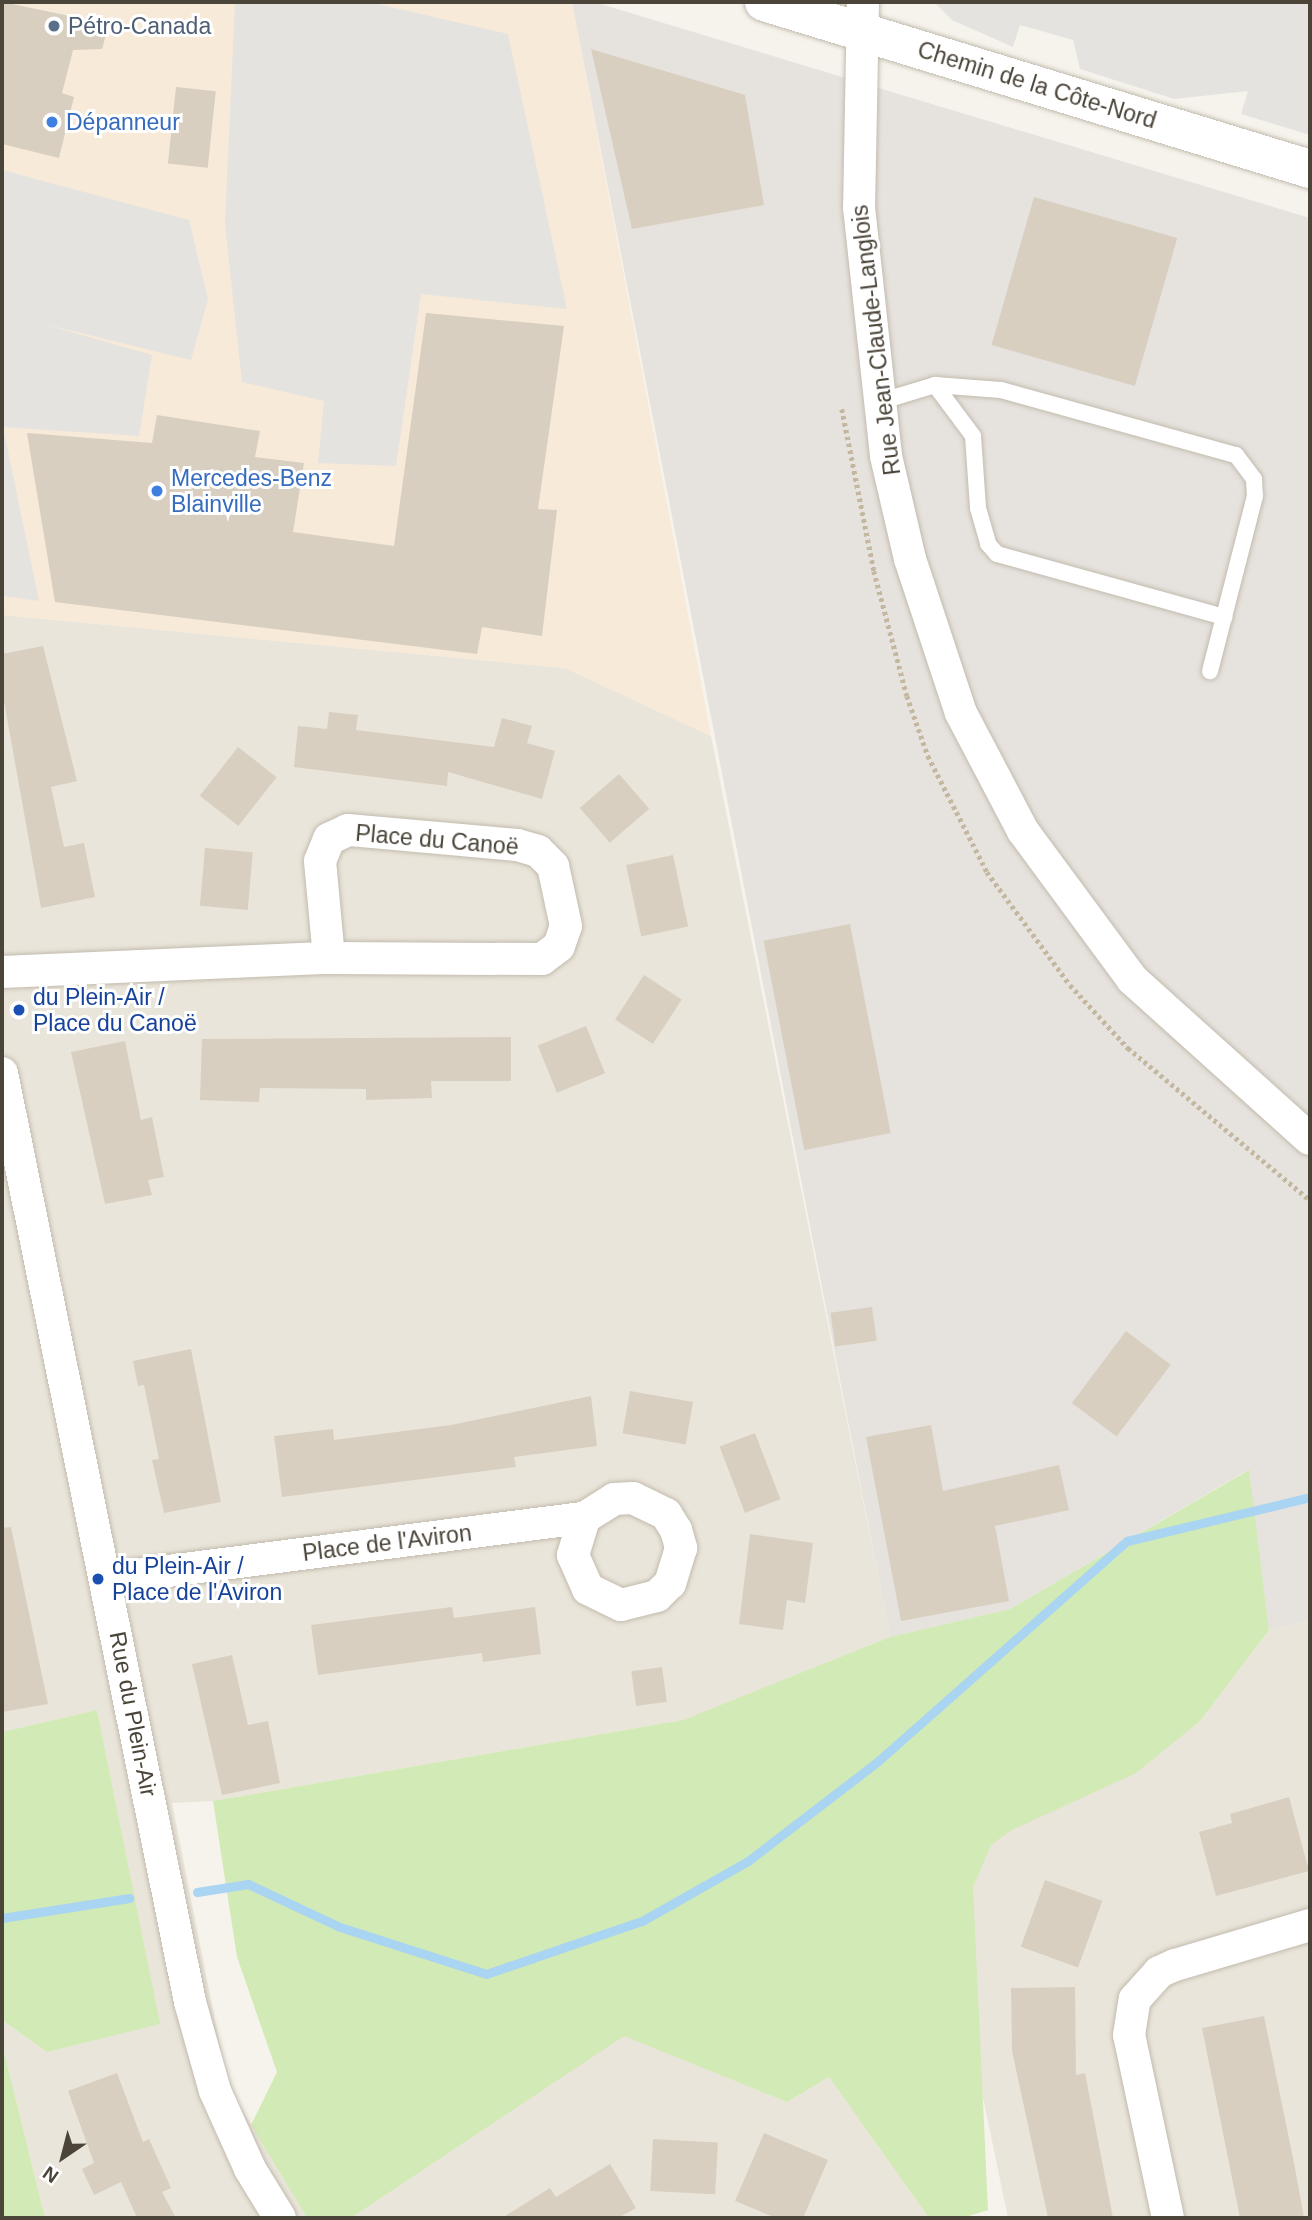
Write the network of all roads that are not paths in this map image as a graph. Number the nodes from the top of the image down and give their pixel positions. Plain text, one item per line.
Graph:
1 (764, 2) edge
2 (861, 16) edge
3 (1310, 169) edge
4 (935, 385) junction
5 (879, 402) junction
6 (1224, 617) junction
7 (1210, 671) dead end
8 (329, 958) junction
9 (2, 972) edge
10 (2, 1073) edge
11 (1310, 1139) edge
12 (584, 1518) dead end
13 (106, 1578) junction
14 (1310, 1926) edge
15 (280, 2218) edge
16 (1168, 2218) edge

1 - 2 street, Chemin de la Côte-Nord
2 - 3 street, Chemin de la Côte-Nord
2 - 5 street, Rue Jean-Claude-Langlois
4 - 5 lane
4 - 6 lane
4 - 6 lane
5 - 11 street, Rue Jean-Claude-Langlois
6 - 7 lane
8 - 8 street, Place du Canoë
8 - 9 street, Place du Canoë
10 - 13 street, Rue du Plein-Air
12 - 13 street, Place de l'Aviron
13 - 15 street, Rue du Plein-Air
14 - 16 street

